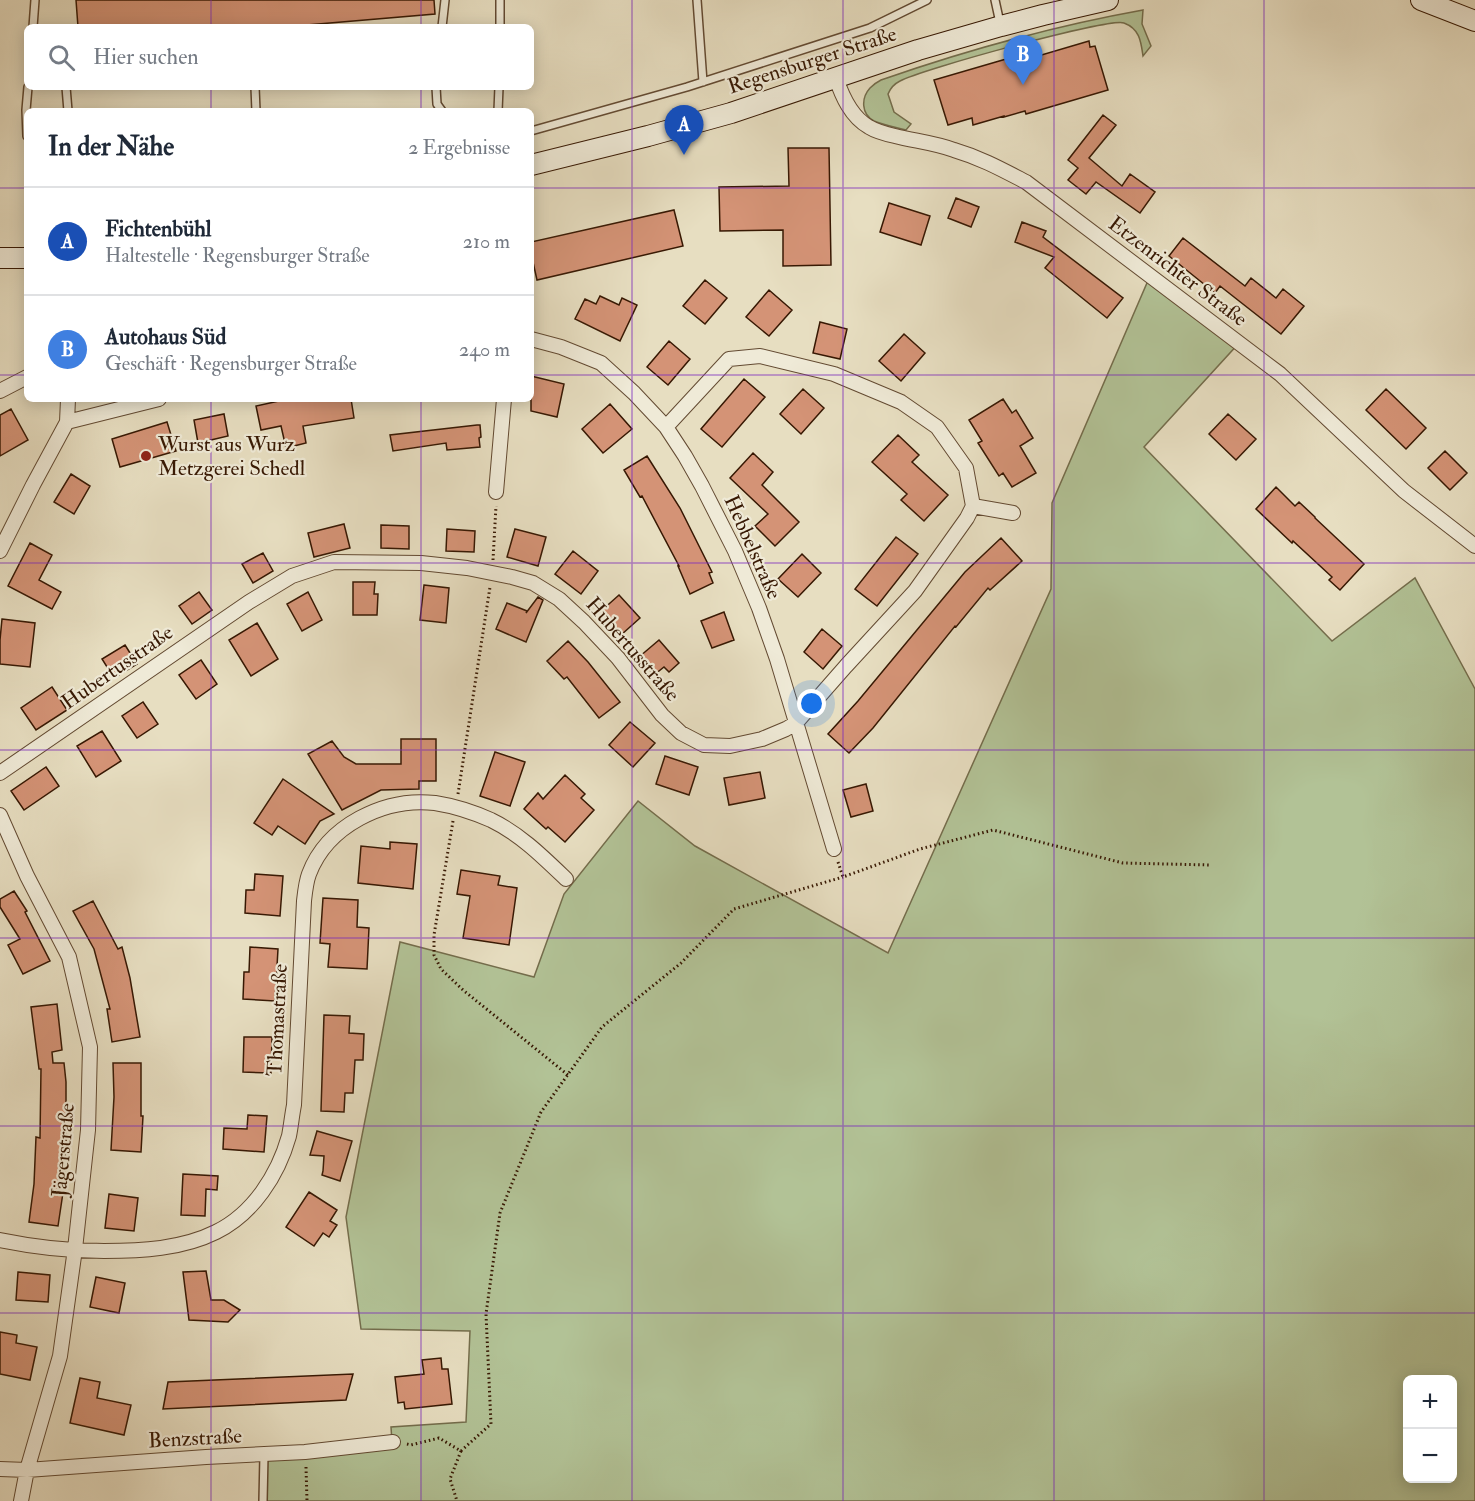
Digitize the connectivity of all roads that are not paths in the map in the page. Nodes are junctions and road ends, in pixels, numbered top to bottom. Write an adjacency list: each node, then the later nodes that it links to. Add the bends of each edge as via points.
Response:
1 (35, 0): 10 (lane)
2 (444, 0): 11 (lane)
3 (500, 0): 12 (lane)
4 (697, 0): 15 (lane)
5 (927, 0): 15 (lane, via 870,28)
6 (995, 0): 13 (lane)
7 (1108, 0): 13 (main road, Regensburger Straße)
8 (1421, 0): 9 (main road)
9 (1475, 21)
10 (33, 24)
11 (442, 24)
12 (500, 24)
13 (1001, 26): 14 (main road, Regensburger Straße)
14 (836, 78): 27 (main road, Regensburger Straße, via 689,125); 41 (street, Etzenrichter Straße, via 848,106 867,127 987,161 1026,182 1280,375 1404,490)
15 (703, 82): 26 (lane)
16 (28, 90): 21 (lane)
17 (66, 90): 22 (lane)
18 (255, 90): 23 (lane)
19 (436, 90): 24 (lane)
20 (499, 90): 25 (lane)
21 (28, 108)
22 (68, 108)
23 (256, 108)
24 (440, 108)
25 (498, 108)
26 (534, 129)
27 (534, 164)
28 (0, 258): 29 (main road)
29 (24, 258)
30 (534, 340): 37 (street, Hebbelstraße, via 601,363)
31 (24, 379): 32 (street)
32 (0, 391)
33 (68, 402): 36 (street)
34 (147, 402): 36 (street)
35 (504, 402): 38 (street)
36 (67, 422): 42 (street)
37 (666, 427): 39 (street, via 729,359 760,356 834,374 901,402 937,427 966,468); 43 (street, Hebbelstraße, via 735,551 759,608)
38 (496, 492)
39 (973, 506): 40 (street); 43 (street, Hubertusstraße, via 915,591)
40 (1013, 513)
41 (1475, 546)
42 (0, 551)
43 (796, 723): 44 (street, Hubertusstraße, via 762,739 730,746 704,745 681,734 584,622 559,599 533,584 467,568 334,562 292,576 249,602); 46 (street, Hebbelstraße)
44 (0, 773)
45 (0, 815): 49 (street, Jägerstraße, via 69,957 90,1047 88,1130)
46 (834, 849)
47 (566, 879): 49 (street, Thomastraße, via 517,835 456,807 415,802 378,809 357,819 320,852 308,875 294,1105 289,1136 262,1193 217,1232 190,1242 158,1249)
48 (0, 1240): 49 (street, Thomastraße)
49 (75, 1250): 53 (street, Jägerstraße, via 60,1356)
50 (393, 1442): 51 (street, Benzstraße)
51 (264, 1455): 53 (street, Benzstraße); 55 (lane)
52 (0, 1469): 53 (street, Benzstraße)
53 (27, 1470): 54 (street, Jägerstraße)
54 (21, 1501)
55 (263, 1501)

